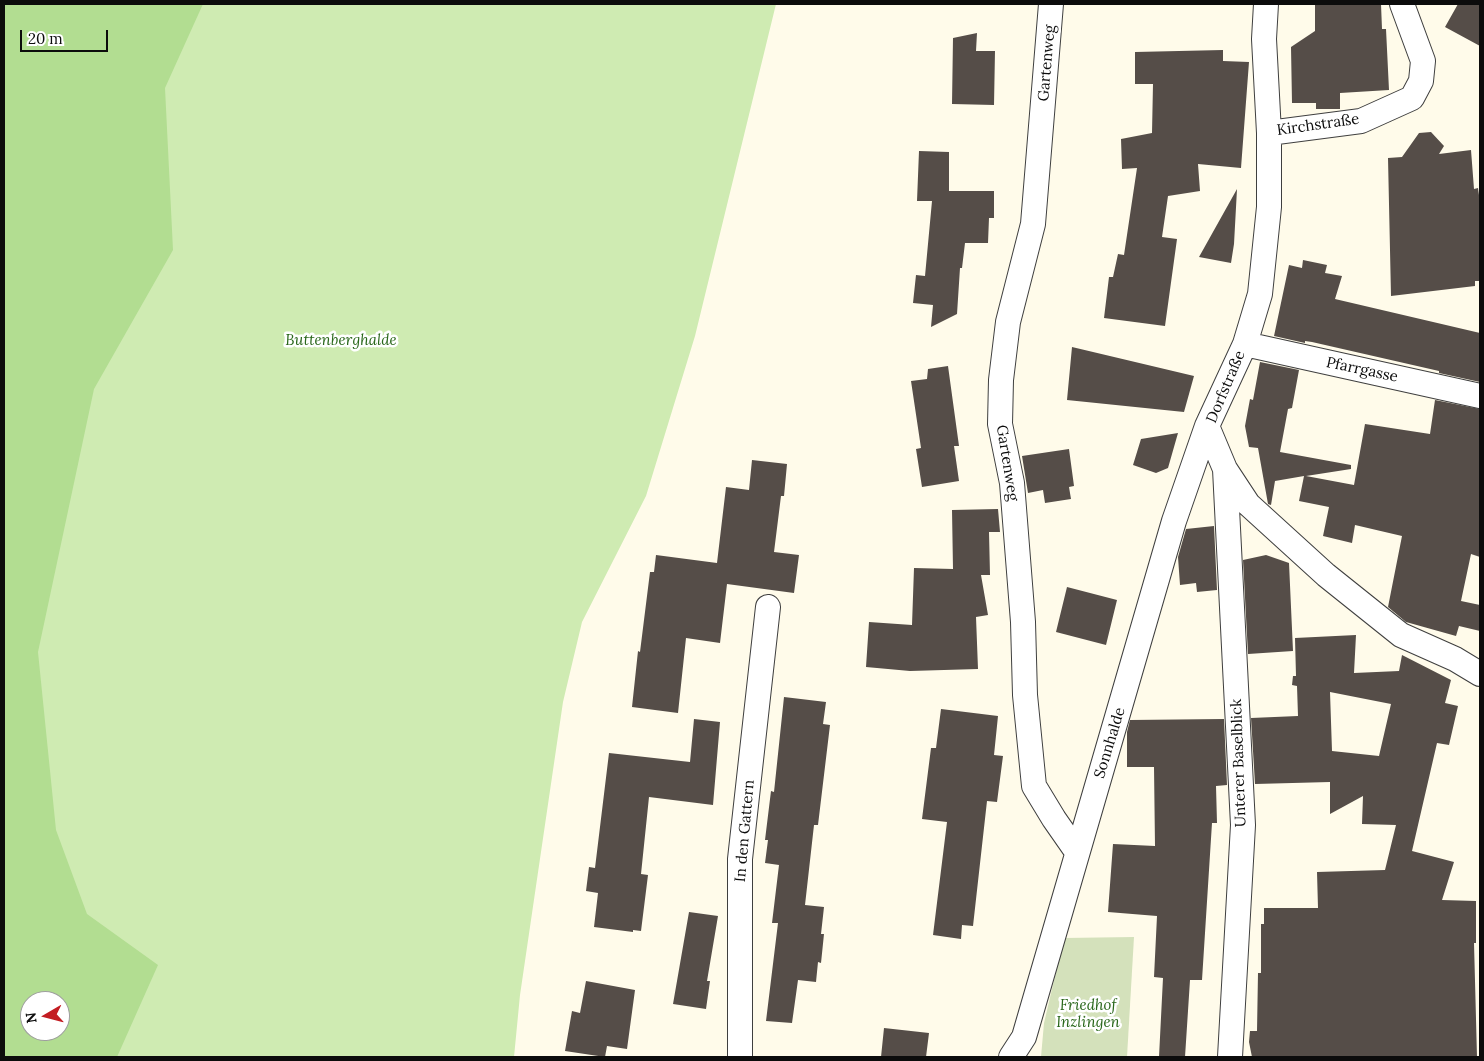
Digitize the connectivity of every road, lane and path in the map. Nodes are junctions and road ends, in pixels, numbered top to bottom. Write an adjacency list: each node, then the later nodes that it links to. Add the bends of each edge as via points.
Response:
1 (1052, 4): 11 (street, Gartenweg, via 1033,224 1008,322 1000,424 1012,483 1034,786)
2 (1266, 4): 4 (street, Dorfstraße, via 1264,39)
3 (1402, 4): 4 (street, Kirchstraße, via 1423,61 1421,81 1412,98 1360,121)
4 (1269, 133): 5 (street, Dorfstraße, via 1269,207 1260,294)
5 (1244, 344): 6 (street, Pfarrgasse); 7 (street, Dorfstraße)
6 (1480, 396)
7 (1207, 426): 8 (street, Dorfstraße); 11 (street, Sonnhalde, via 1174,522)
8 (1225, 470): 10 (street, Dorfstraße, via 1248,504 1326,575 1401,636 1455,659); 15 (street, Unterer Baselblick, via 1243,825)
9 (768, 607): 13 (street, In den Gattern, via 740,858)
10 (1480, 674)
11 (1077, 852): 12 (street, Sonnhalde)
12 (1024, 1047): 14 (street, Sonnhalde)
13 (740, 1057)
14 (1011, 1057)
15 (1230, 1057)

